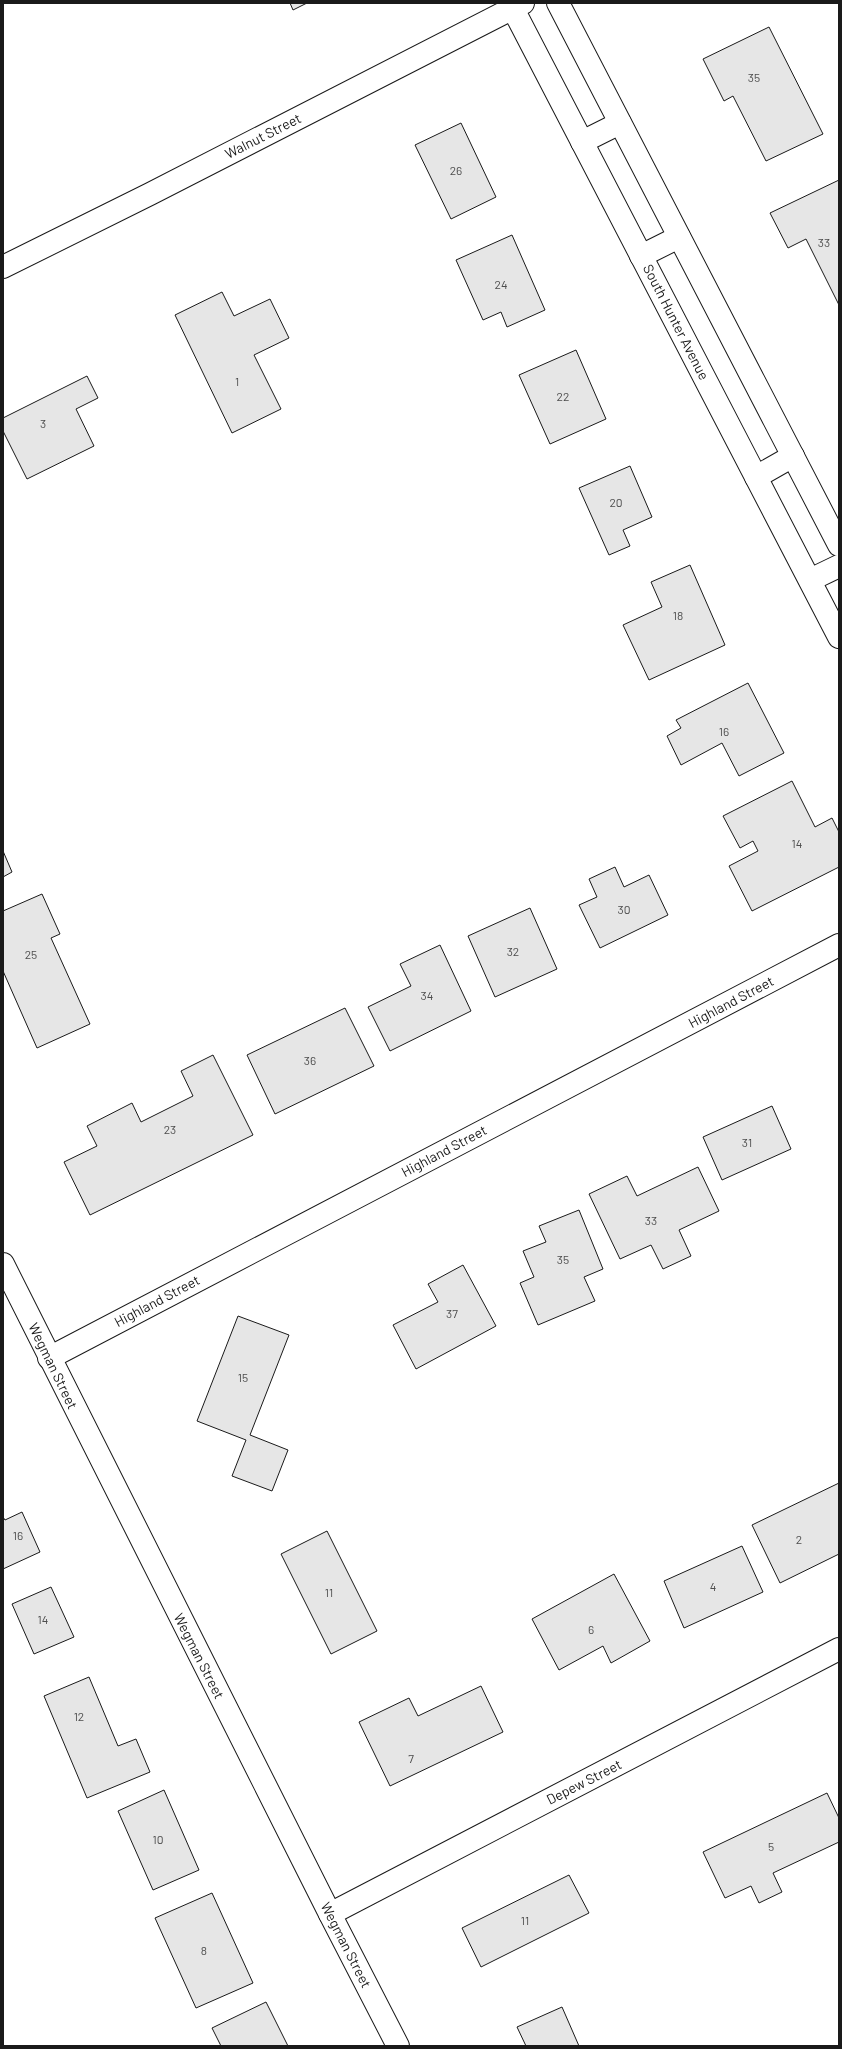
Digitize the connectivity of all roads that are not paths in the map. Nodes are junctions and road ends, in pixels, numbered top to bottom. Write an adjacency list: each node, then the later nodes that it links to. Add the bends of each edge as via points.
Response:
1 (558, 3): 3 (street)
2 (515, 5): 4 (street, South Hunter Avenue); 7 (street, Walnut Street)
3 (620, 123): 4 (street); 5 (street)
4 (582, 142): 6 (street, South Hunter Avenue)
5 (679, 236): 6 (street); 8 (street)
6 (641, 256): 9 (street, South Hunter Avenue)
7 (3, 267)
8 (793, 456): 9 (street); 10 (street)
9 (756, 477): 12 (street, South Hunter Avenue)
10 (839, 545)
11 (839, 566): 12 (street)
12 (810, 580): 13 (street, South Hunter Avenue)
13 (839, 637)
14 (839, 945): 16 (street, Highland Street)
15 (3, 1264): 16 (street, Wegman Street)
16 (49, 1358): 18 (street, Wegman Street)
17 (839, 1649): 18 (street, Depew Street)
18 (330, 1914): 19 (street, Wegman Street)
19 (398, 2046)

